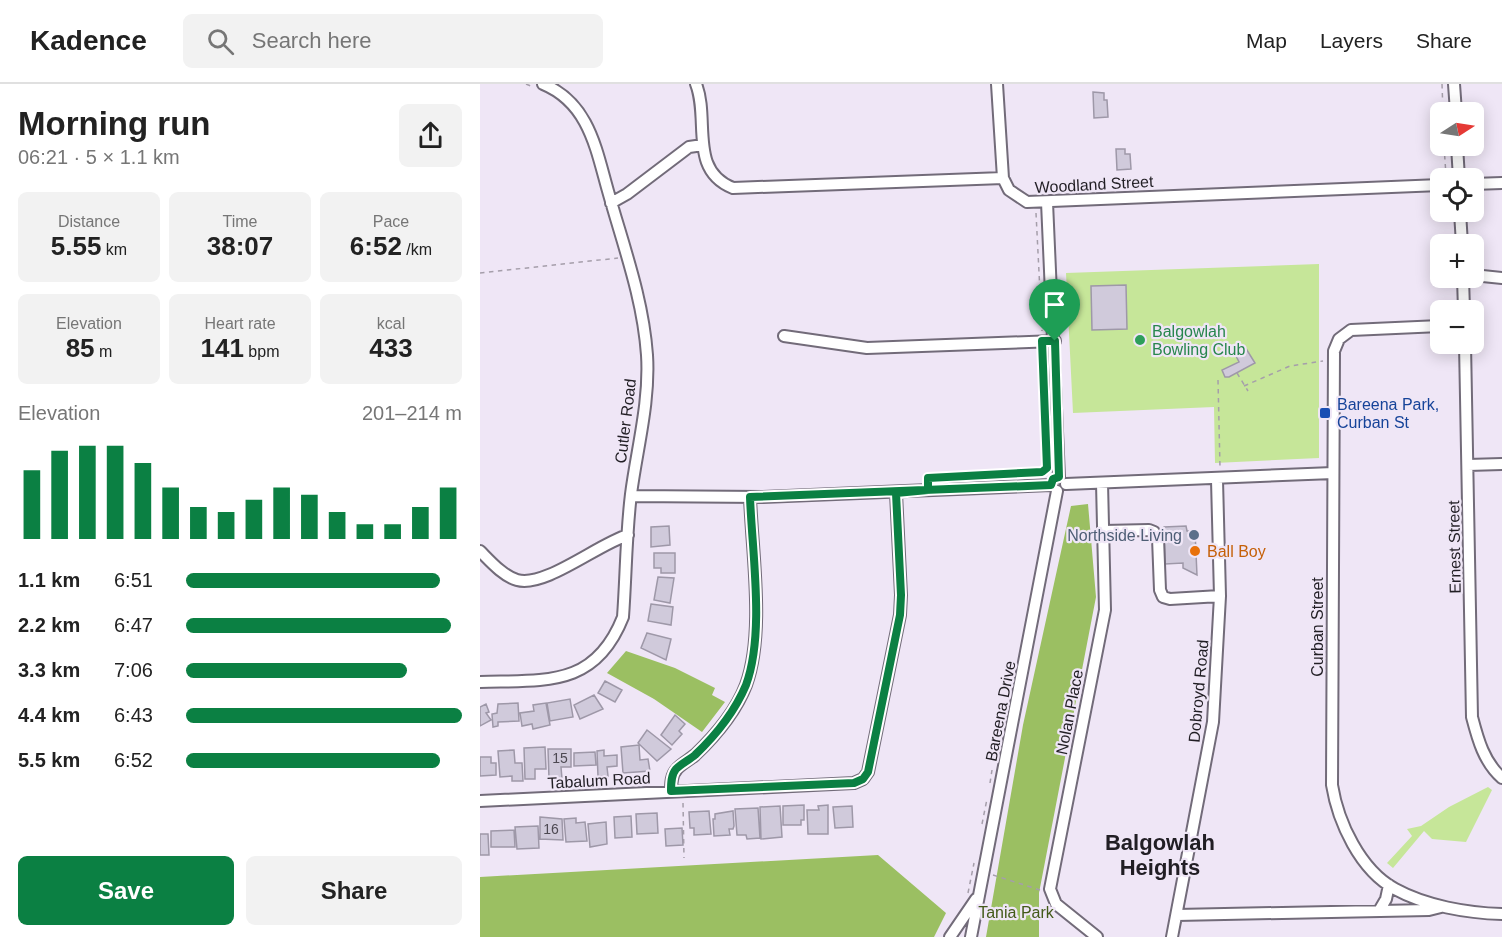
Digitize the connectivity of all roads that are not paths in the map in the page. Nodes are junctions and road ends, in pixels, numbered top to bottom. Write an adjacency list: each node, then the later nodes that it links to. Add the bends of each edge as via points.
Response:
1 (696, 84): 6 (street)
2 (997, 84): 7 (street)
3 (1454, 84): 5 (street)
4 (542, 87): 12 (street, Cutler Road, via 554,88 583,116 591,130)
5 (1455, 102)
6 (703, 145): 7 (street, via 714,176 741,189); 12 (street, via 689,147)
7 (1003, 178): 11 (street, Woodland Street, via 1021,200)
8 (1430, 181): 11 (street, Woodland Street)
9 (1502, 183): 10 (street)
10 (1484, 184)
11 (1047, 202): 17 (street, Bareena Drive)
12 (611, 203): 26 (street, Cutler Road, via 637,289 647,355 645,405)
13 (1484, 276): 14 (street)
14 (1502, 278)
15 (1430, 326): 21 (street, Curban Street, via 1357,330 1339,339 1334,358)
16 (784, 336): 17 (street, via 867,348)
17 (1055, 341): 23 (street, Bareena Drive)
18 (1465, 354): 20 (street, Ernest Street)
19 (1502, 464): 20 (street)
20 (1468, 465): 33 (street, Ernest Street, via 1472,717 1481,749)
21 (1333, 473): 22 (street); 36 (street, Curban Street, via 1332,785 1341,821 1351,841)
22 (1217, 480): 24 (street); 31 (street, Dobroyd Road)
23 (1057, 482): 24 (street); 25 (street); 37 (street, Bareena Drive)
24 (1102, 483): 28 (street, Nolan Place)
25 (896, 493): 27 (street); 34 (street, Tabalum Road, via 900,615 868,772 863,779 854,783)
26 (631, 496): 27 (street); 29 (street, Cutler Road)
27 (750, 497): 34 (street, via 756,628 746,685 715,735 676,770)
28 (1104, 531): 31 (street, via 1154,532 1158,537 1163,597); 44 (street, Nolan Place, via 1105,610 1051,881 1056,904)
29 (628, 535): 30 (street, via 610,540 547,578 517,580); 32 (street, Cutler Road, via 624,617 597,660 568,677)
30 (480, 551)
31 (1221, 596): 41 (street, Dobroyd Road, via 1214,722)
32 (480, 681)
33 (1502, 778)
34 (671, 791): 35 (street, Tabalum Road)
35 (480, 801)
36 (1389, 885): 38 (street, Curban Street); 39 (street)
37 (978, 896): 42 (street); 43 (street, Bareena Drive)
38 (1442, 907): 39 (street); 40 (street, Curban Street)
39 (1378, 911): 41 (street)
40 (1502, 914)
41 (1177, 915): 45 (street, Dobroyd Road)
42 (952, 934): 43 (street, via 965,926)
43 (971, 936)
44 (1097, 937)
45 (1172, 937)

